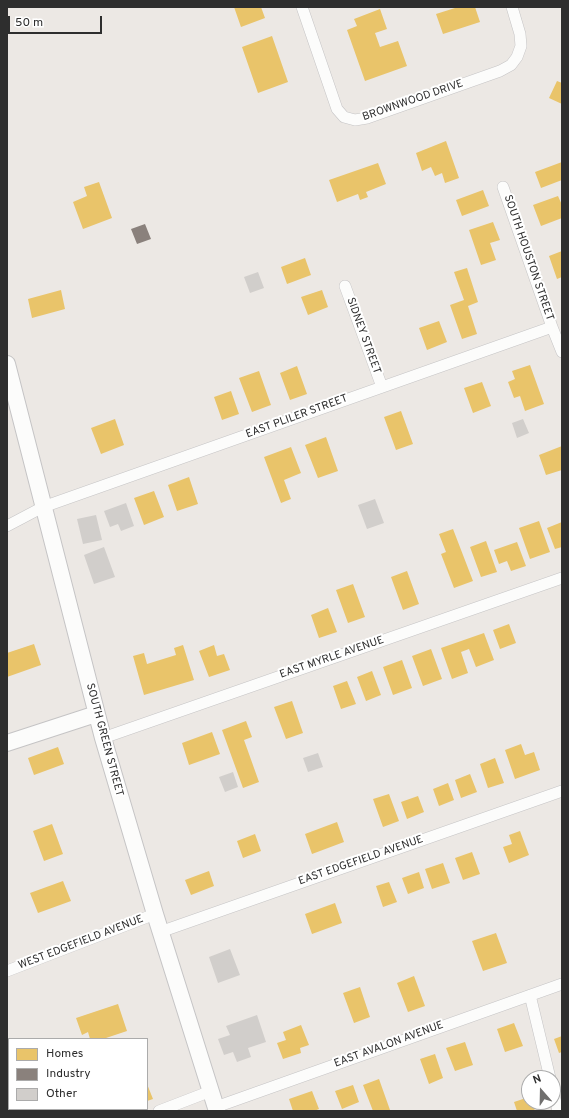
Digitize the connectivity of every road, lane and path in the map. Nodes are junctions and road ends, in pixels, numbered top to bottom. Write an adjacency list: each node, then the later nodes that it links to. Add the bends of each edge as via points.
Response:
1 (302, 7): 2 (street, BROWNWOOD DRIVE, via 337,109 344,117 355,120 500,71 511,64 521,46)
2 (512, 7)
3 (503, 187): 5 (street, SOUTH HOUSTON STREET)
4 (345, 286): 8 (street, SIDNEY STREET)
5 (552, 327): 6 (street, SOUTH HOUSTON STREET); 8 (street, EAST PLILER STREET)
6 (562, 352)
7 (7, 364): 9 (street, SOUTH GREEN STREET)
8 (382, 387): 10 (street, EAST PLILER STREET)
9 (11, 398): 10 (street, SOUTH GREEN STREET)
10 (44, 507): 11 (street, EAST PLILER STREET); 13 (street, SOUTH GREEN STREET)
11 (7, 526)
12 (562, 578): 14 (street, EAST MYRLE AVENUE)
13 (96, 714): 14 (street, SOUTH GREEN STREET); 15 (street)
14 (103, 738): 17 (street, SOUTH GREEN STREET)
15 (7, 743)
16 (562, 791): 18 (street, EAST EDGEFIELD AVENUE)
17 (155, 914): 18 (street, SOUTH GREEN STREET); 19 (street, WEST EDGEFIELD AVENUE)
18 (160, 932): 23 (street, SOUTH GREEN STREET)
19 (7, 971)
20 (562, 984): 21 (street, EAST AVALON AVENUE)
21 (530, 995): 22 (street); 24 (street, EAST AVALON AVENUE)
22 (548, 1070)
23 (212, 1091): 24 (street, SOUTH GREEN STREET); 25 (street)
24 (217, 1109)
25 (159, 1111)

